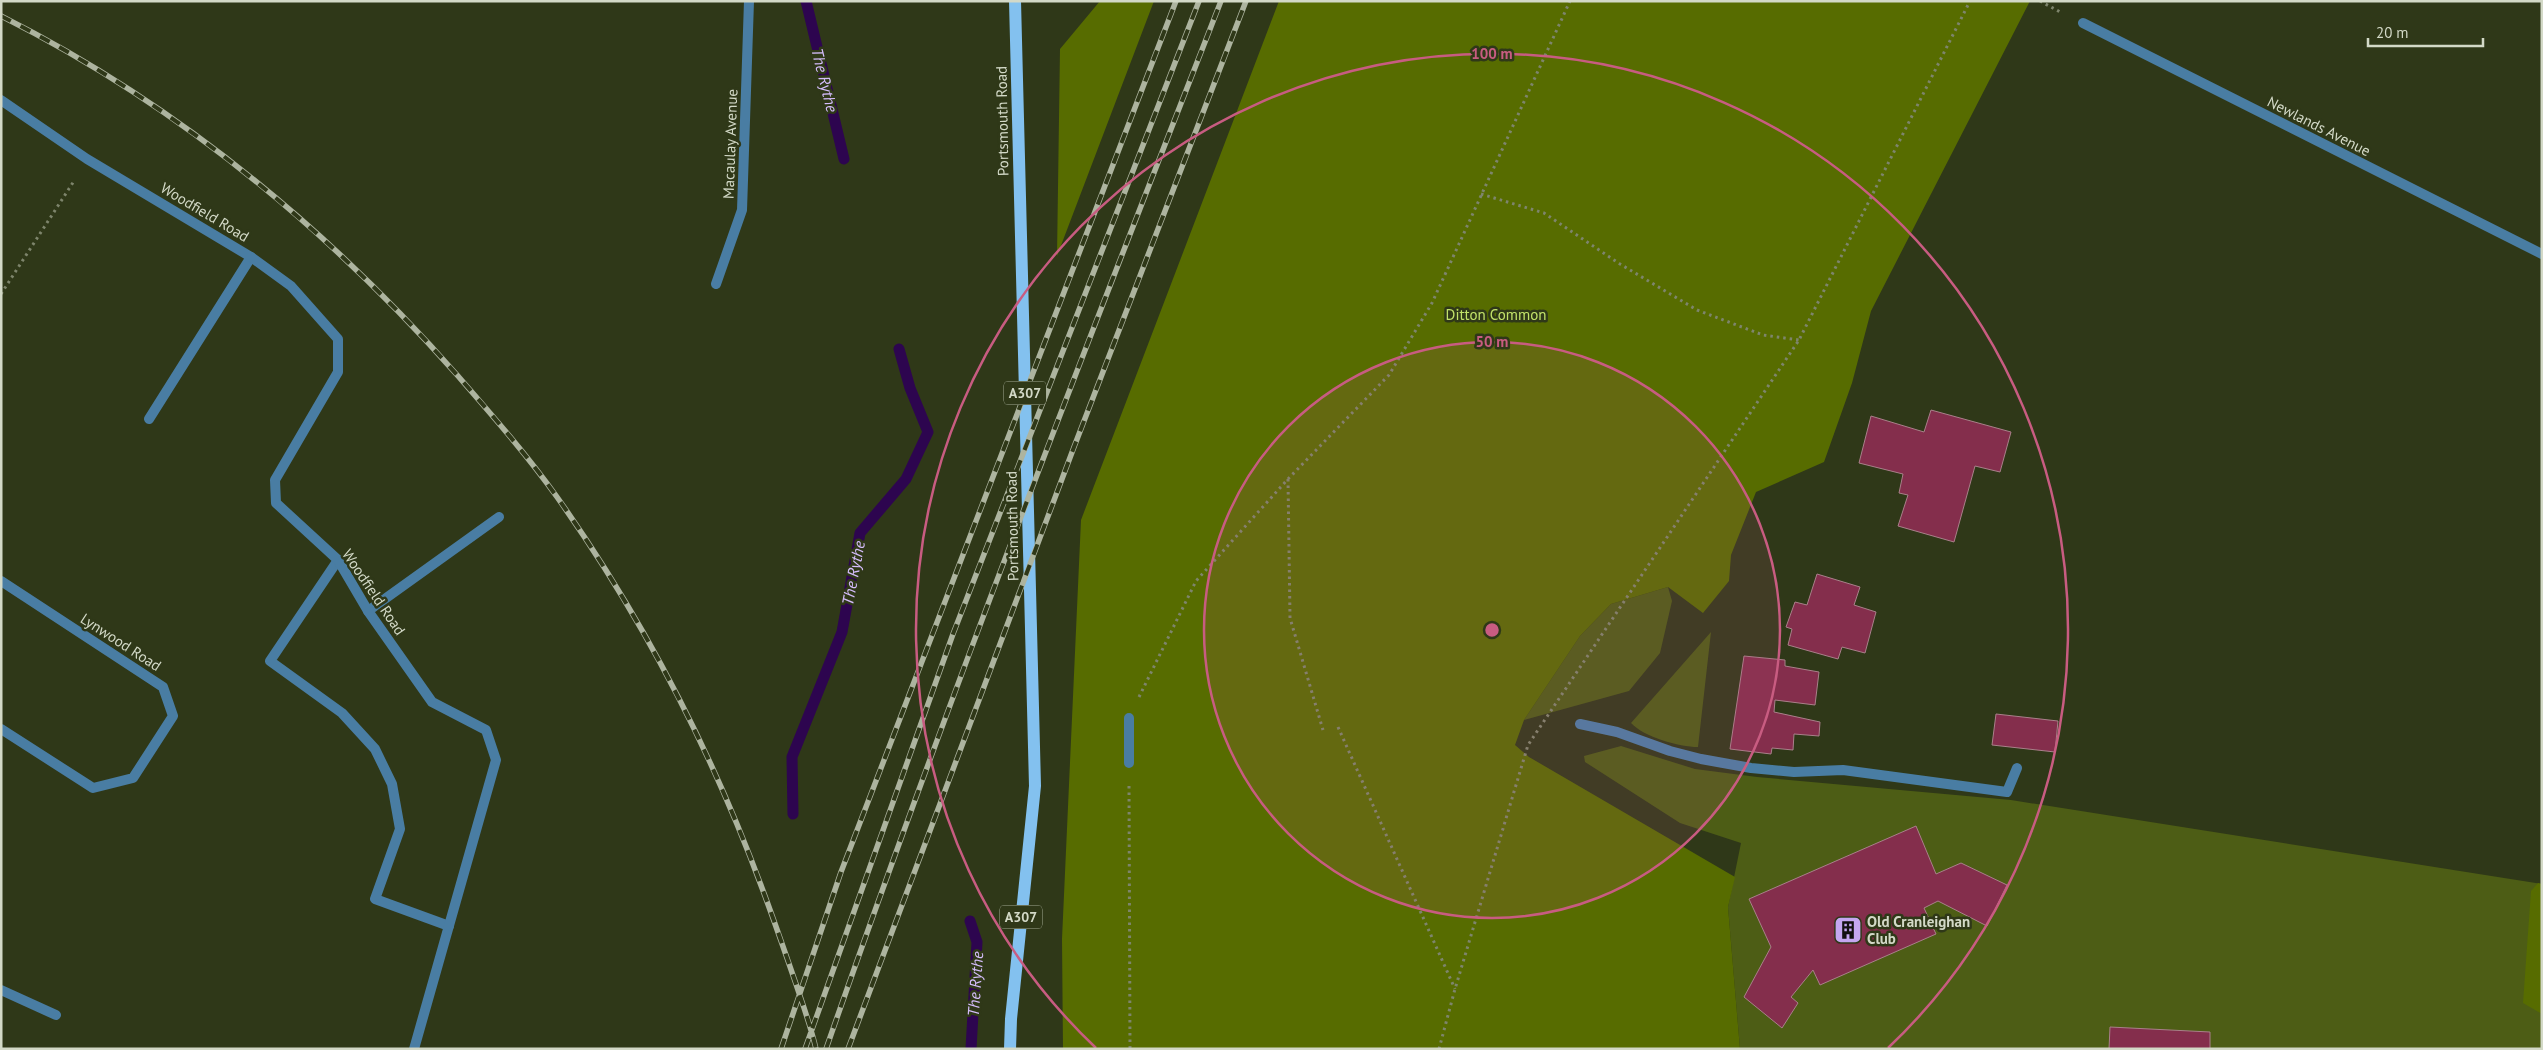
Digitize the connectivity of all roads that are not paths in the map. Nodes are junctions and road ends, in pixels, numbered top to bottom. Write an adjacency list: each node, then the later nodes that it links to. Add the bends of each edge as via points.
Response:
1 (749, 1): 7 (street, Macaulay Avenue, via 742,210)
2 (1015, 1): 22 (main road, Portsmouth Road / A307, via 1035,786 1010,1019)
3 (2083, 24): 5 (street, Newlands Avenue)
4 (1, 100): 6 (street, Woodfield Road, via 87,159)
5 (2542, 254)
6 (252, 257): 8 (street); 10 (street, Woodfield Road, via 291,286 338,339 338,372 275,480 276,503)
7 (716, 284)
8 (149, 419)
9 (498, 517): 12 (street)
10 (338, 560): 12 (street, Woodfield Road); 18 (street, via 270,661 342,712 375,749 392,784 400,829 376,899)
11 (1, 581): 15 (street, Lynwood Road, via 163,687 173,716 132,778 92,788)
12 (368, 611): 18 (street, Woodfield Road, via 432,702 486,730 496,760)
13 (1129, 718): 16 (street)
14 (1580, 724): 17 (street, via 1617,732 1701,759 1768,770 1843,770 2007,792)
15 (1, 728)
16 (1128, 763)
17 (2016, 768)
18 (449, 926): 21 (street, Woodfield Road)
19 (1, 990): 20 (street)
20 (56, 1014)
21 (414, 1049)
22 (1010, 1049)

